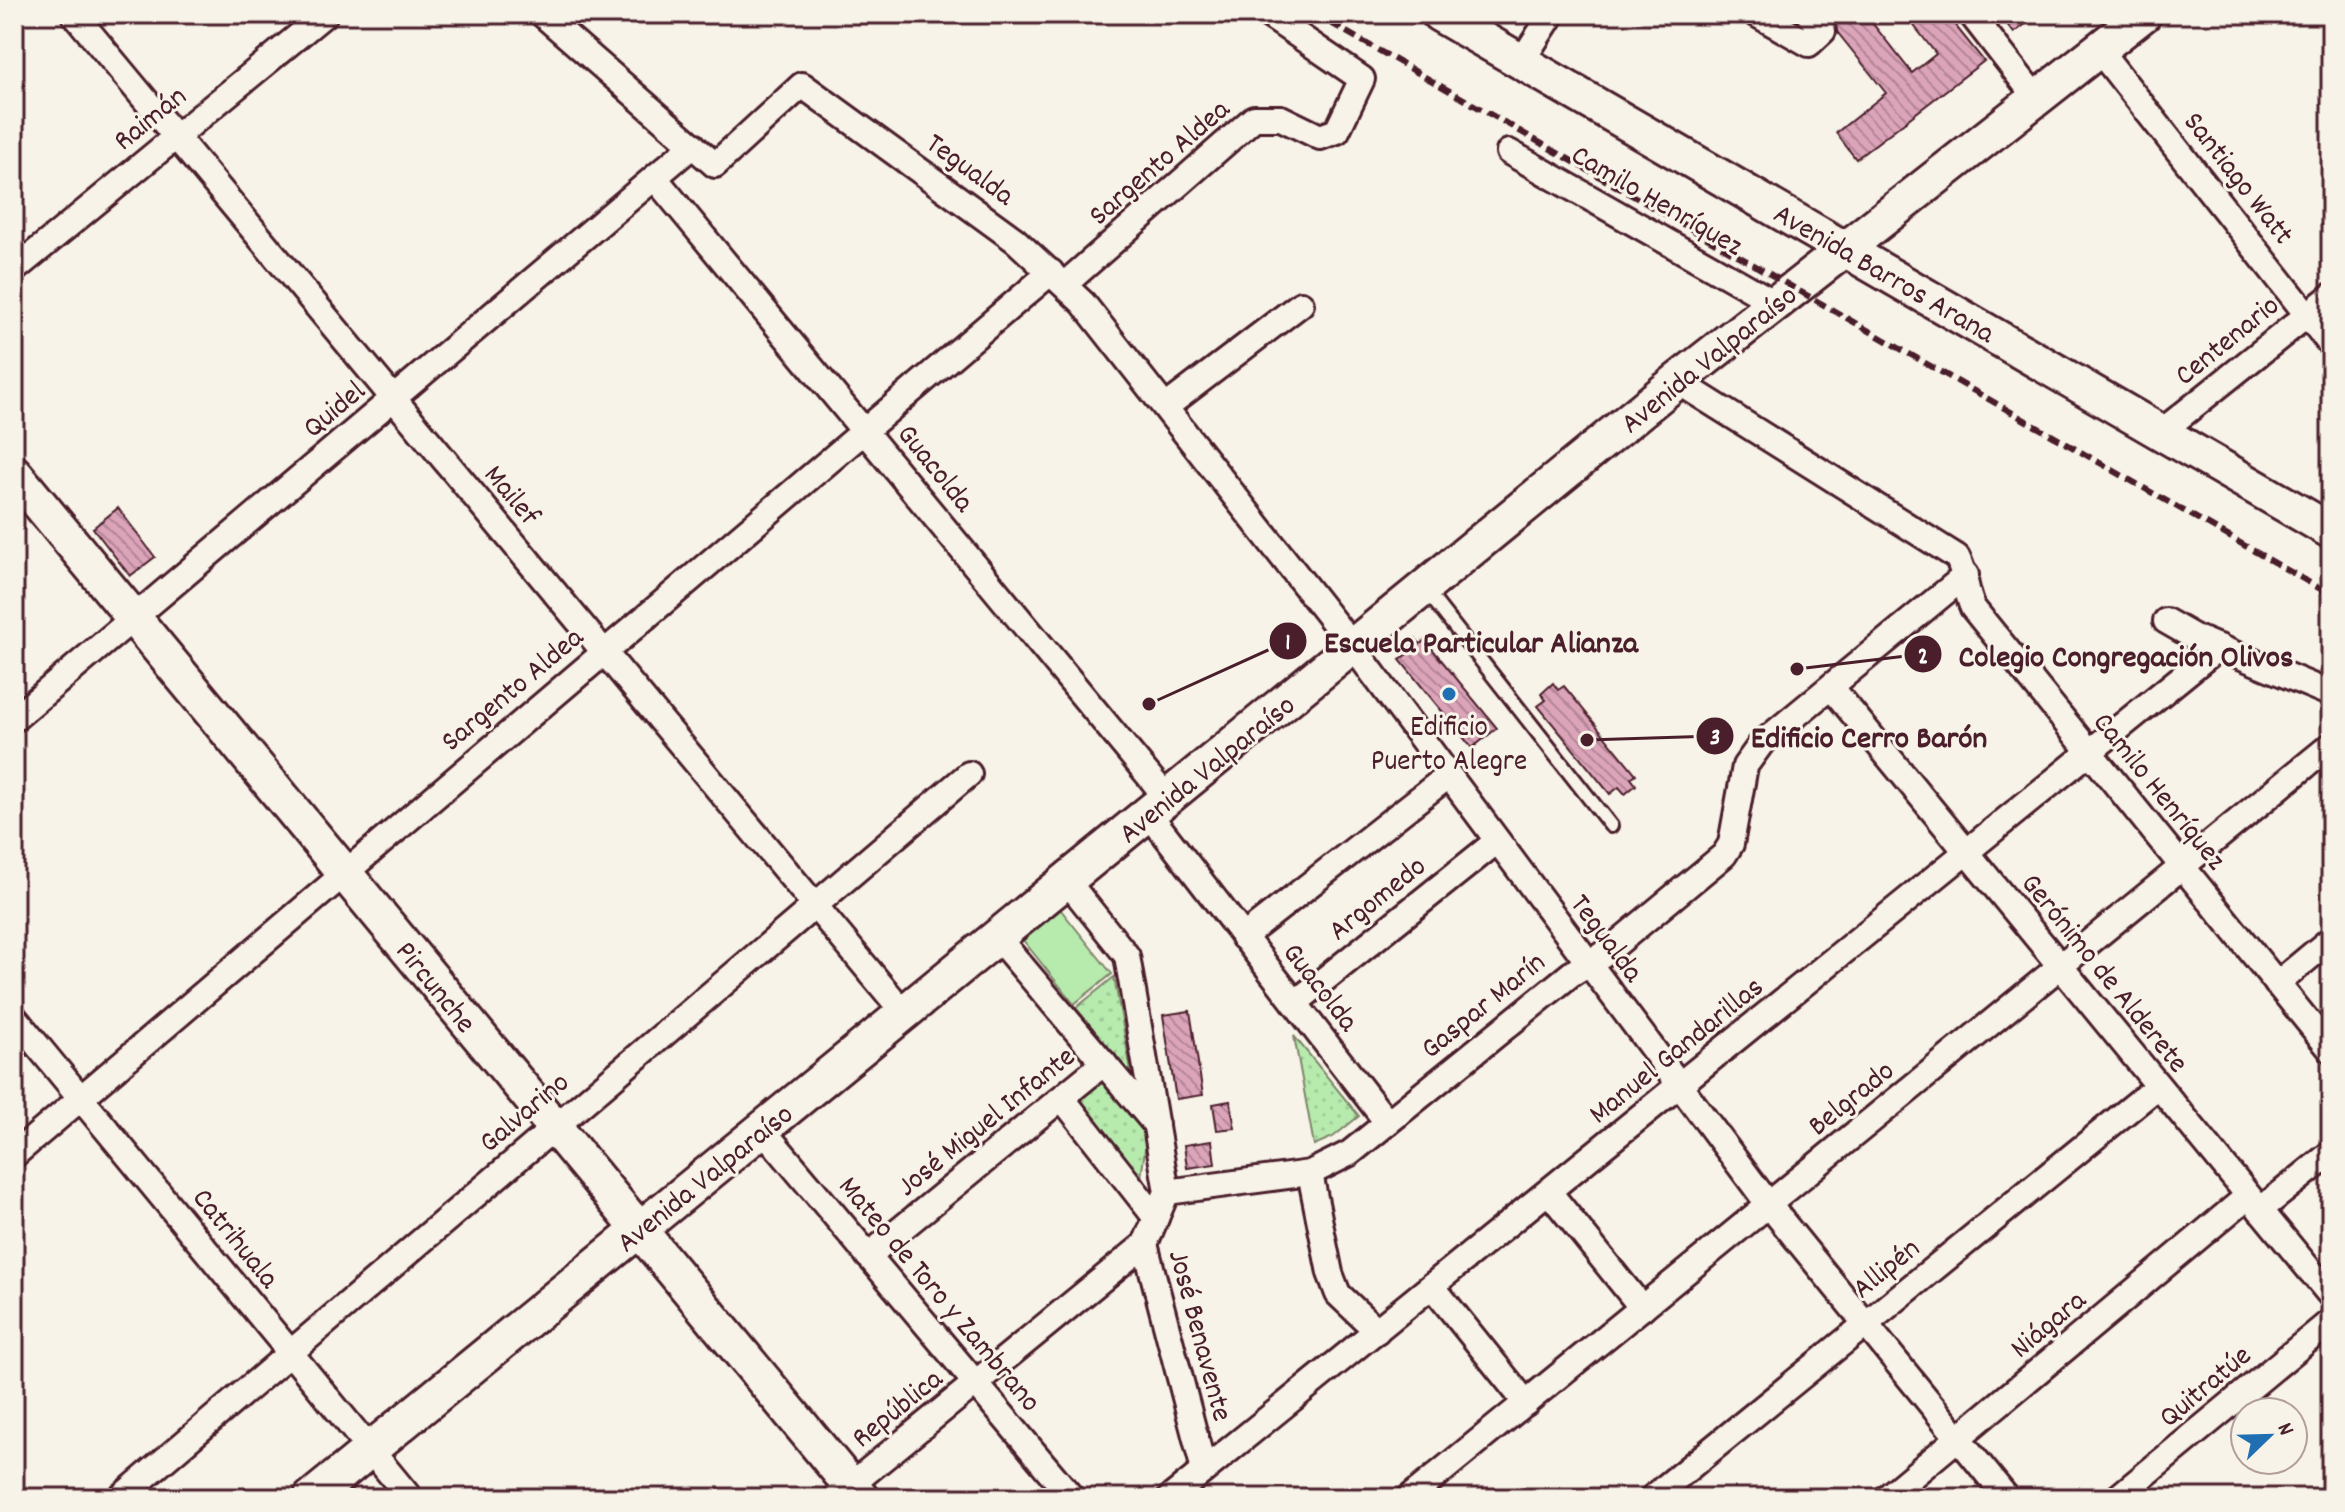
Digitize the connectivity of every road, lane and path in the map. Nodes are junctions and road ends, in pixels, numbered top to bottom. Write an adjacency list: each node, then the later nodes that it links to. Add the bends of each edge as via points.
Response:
1 (74, 14): 14 (street, Mailef)
2 (325, 14): 14 (street, Raimán)
3 (542, 14): 15 (street)
4 (1267, 14): 20 (street, Sargento Aldea, via 1362,79 1341,125 1331,135 1315,136 1272,116 1246,124)
5 (1439, 14): 12 (main road, Avenida Barros Arana)
6 (1552, 14): 12 (street)
7 (1756, 14): 8 (street, via 1809,44 1823,31)
8 (1809, 14)
9 (1971, 14): 13 (street)
10 (2144, 14): 11 (main road, Avenida Valparaíso)
11 (2099, 50): 13 (main road, Avenida Valparaíso); 24 (street, Santiago Watt)
12 (1521, 62): 18 (main road, Avenida Barros Arana)
13 (2037, 99): 18 (main road, Avenida Valparaíso)
14 (176, 136): 19 (street, Raimán); 27 (street, Mailef)
15 (693, 145): 17 (street, Quidel); 20 (street, Tegualda, via 715,165 802,85 1015,240)
16 (1509, 152): 22 (street, Camilo Henríquez)
17 (655, 178): 27 (street, Quidel); 29 (street, Guacolda)
18 (1846, 250): 22 (main road, Avenida Valparaíso); 30 (main road, Avenida Barros Arana)
19 (14, 270)
20 (1058, 278): 28 (street, Tegualda); 29 (street, Sargento Aldea)
21 (2331, 296): 24 (street, Centenario)
22 (1775, 303): 26 (main road, Avenida Valparaíso)
23 (1301, 304): 28 (street)
24 (2307, 315): 25 (street, Santiago Watt); 30 (street, Centenario)
25 (2331, 345)
26 (1677, 381): 33 (street, Camilo Henríquez, via 1942,545 1957,557); 34 (main road, Avenida Valparaíso)
27 (392, 400): 35 (street, Quidel); 39 (street, Mailef)
28 (1167, 406): 38 (street, Tegualda)
29 (864, 429): 39 (street, Sargento Aldea); 47 (street, Guacolda)
30 (2161, 432): 32 (main road, Avenida Barros Arana)
31 (14, 473): 35 (main road, Pircunche)
32 (2331, 531)
33 (1966, 575): 40 (street); 44 (street, Camilo Henríquez, via 1973,608)
34 (1425, 589): 38 (main road, Avenida Valparaíso); 48 (lane)
35 (135, 617): 42 (street, Quidel); 52 (main road, Pircunche)
36 (2166, 621): 37 (street)
37 (2219, 647): 41 (street); 44 (street, Manuel Gandarillas)
38 (1354, 648): 46 (street, Tegualda); 47 (main road, Avenida Valparaíso)
39 (604, 652): 52 (street, Sargento Aldea); 54 (street, Mailef)
40 (1832, 688): 50 (street, Gerónimo de Alderete); 58 (street, Gaspar Marín, via 1750,756 1724,855)
41 (2331, 694)
42 (14, 719)
43 (2331, 745): 51 (street, Belgrado)
44 (2091, 754): 50 (street, Manuel Gandarillas); 51 (street, Camilo Henríquez)
45 (969, 774): 54 (street, Galvarino)
46 (1448, 776): 49 (street, Tegualda); 56 (street)
47 (1158, 806): 53 (main road, Avenida Valparaíso); 56 (street, Guacolda)
48 (1611, 826)
49 (1497, 841): 58 (street, Tegualda); 61 (street, Argomedo)
50 (1968, 853): 59 (street, Gerónimo de Alderete); 66 (street, Manuel Gandarillas)
51 (2182, 867): 59 (street, Belgrado); 60 (street, Camilo Henríquez)
52 (344, 872): 68 (street, Sargento Aldea); 71 (main road, Pircunche)
53 (1067, 881): 55 (main road, Avenida Valparaíso); 72 (street, via 1127,956)
54 (815, 906): 62 (street, Mailef); 71 (street, Galvarino)
55 (997, 937): 62 (main road, Avenida Valparaíso); 65 (street)
56 (1243, 937): 61 (street, Guacolda)
57 (2331, 939): 60 (street)
58 (1588, 963): 66 (street, Tegualda); 70 (street, Gaspar Marín)
59 (2060, 967): 67 (street, Gerónimo de Alderete); 80 (street, Belgrado)
60 (2277, 984): 64 (street, Camilo Henríquez)
61 (1295, 1003): 70 (street, Guacolda)
62 (905, 1014): 73 (main road, Avenida Valparaíso)
63 (14, 1017): 68 (street, Catrihuala)
64 (2331, 1050)
65 (1104, 1063): 69 (street, José Miguel Infante); 72 (street)
66 (1679, 1086): 78 (street, Manuel Gandarillas); 80 (street, Tegualda)
67 (2158, 1086): 79 (street, Gerónimo de Alderete); 88 (street, Allipén)
68 (81, 1098): 75 (street, Sargento Aldea); 91 (street, Catrihuala)
69 (1062, 1098): 81 (street, José Benavente); 84 (street, José Miguel Infante)
70 (1386, 1121): 76 (street, Gaspar Marín, via 1350,1153)
71 (553, 1127): 82 (main road, Pircunche); 91 (street, Galvarino)
72 (1158, 1128): 77 (street)
73 (762, 1129): 82 (main road, Avenida Valparaíso); 84 (street, Mateo de Toro y Zambrano)
74 (2331, 1153): 79 (street, Niágara)
75 (14, 1155)
76 (1310, 1173): 77 (street, Gaspar Marín); 90 (street, via 1338,1294)
77 (1167, 1192): 81 (street, José Benavente)
78 (1549, 1192): 85 (street, Manuel Gandarillas); 87 (street)
79 (2254, 1203): 86 (street, Gerónimo de Alderete); 94 (street, Niágara)
80 (1769, 1205): 87 (street, Belgrado); 88 (street, Tegualda)
81 (1156, 1218): 83 (street, José Benavente)
82 (639, 1229): 95 (main road, Avenida Valparaíso); 97 (main road, Pircunche)
83 (1145, 1244): 92 (street, República); 96 (street, José Benavente)
84 (868, 1256): 92 (street, Mateo de Toro y Zambrano)
85 (1432, 1286): 90 (street, Manuel Gandarillas); 93 (street)
86 (2331, 1296)
87 (1642, 1308): 93 (street, Belgrado)
88 (1865, 1324): 94 (street, Tegualda); 104 (street, Allipén)
89 (2328, 1329): 107 (street, Quitratúe)
90 (1377, 1331): 96 (street, Manuel Gandarillas)
91 (289, 1350): 95 (street, Catrihuala); 98 (street, Galvarino)
92 (975, 1383): 97 (street, República); 101 (street, Mateo de Toro y Zambrano)
93 (1526, 1403): 103 (street, Belgrado)
94 (1959, 1439): 105 (street, Niágara); 106 (street, Tegualda)
95 (371, 1449): 99 (main road, Avenida Valparaíso); 100 (street, Catrihuala)
96 (1204, 1470): 102 (street, Manuel Gandarillas)
97 (849, 1494)
98 (120, 1498)
99 (311, 1498)
100 (410, 1498)
101 (1072, 1498)
102 (1170, 1498)
103 (1409, 1498)
104 (1652, 1498)
105 (1886, 1498)
106 (2007, 1498)
107 (2117, 1498)

